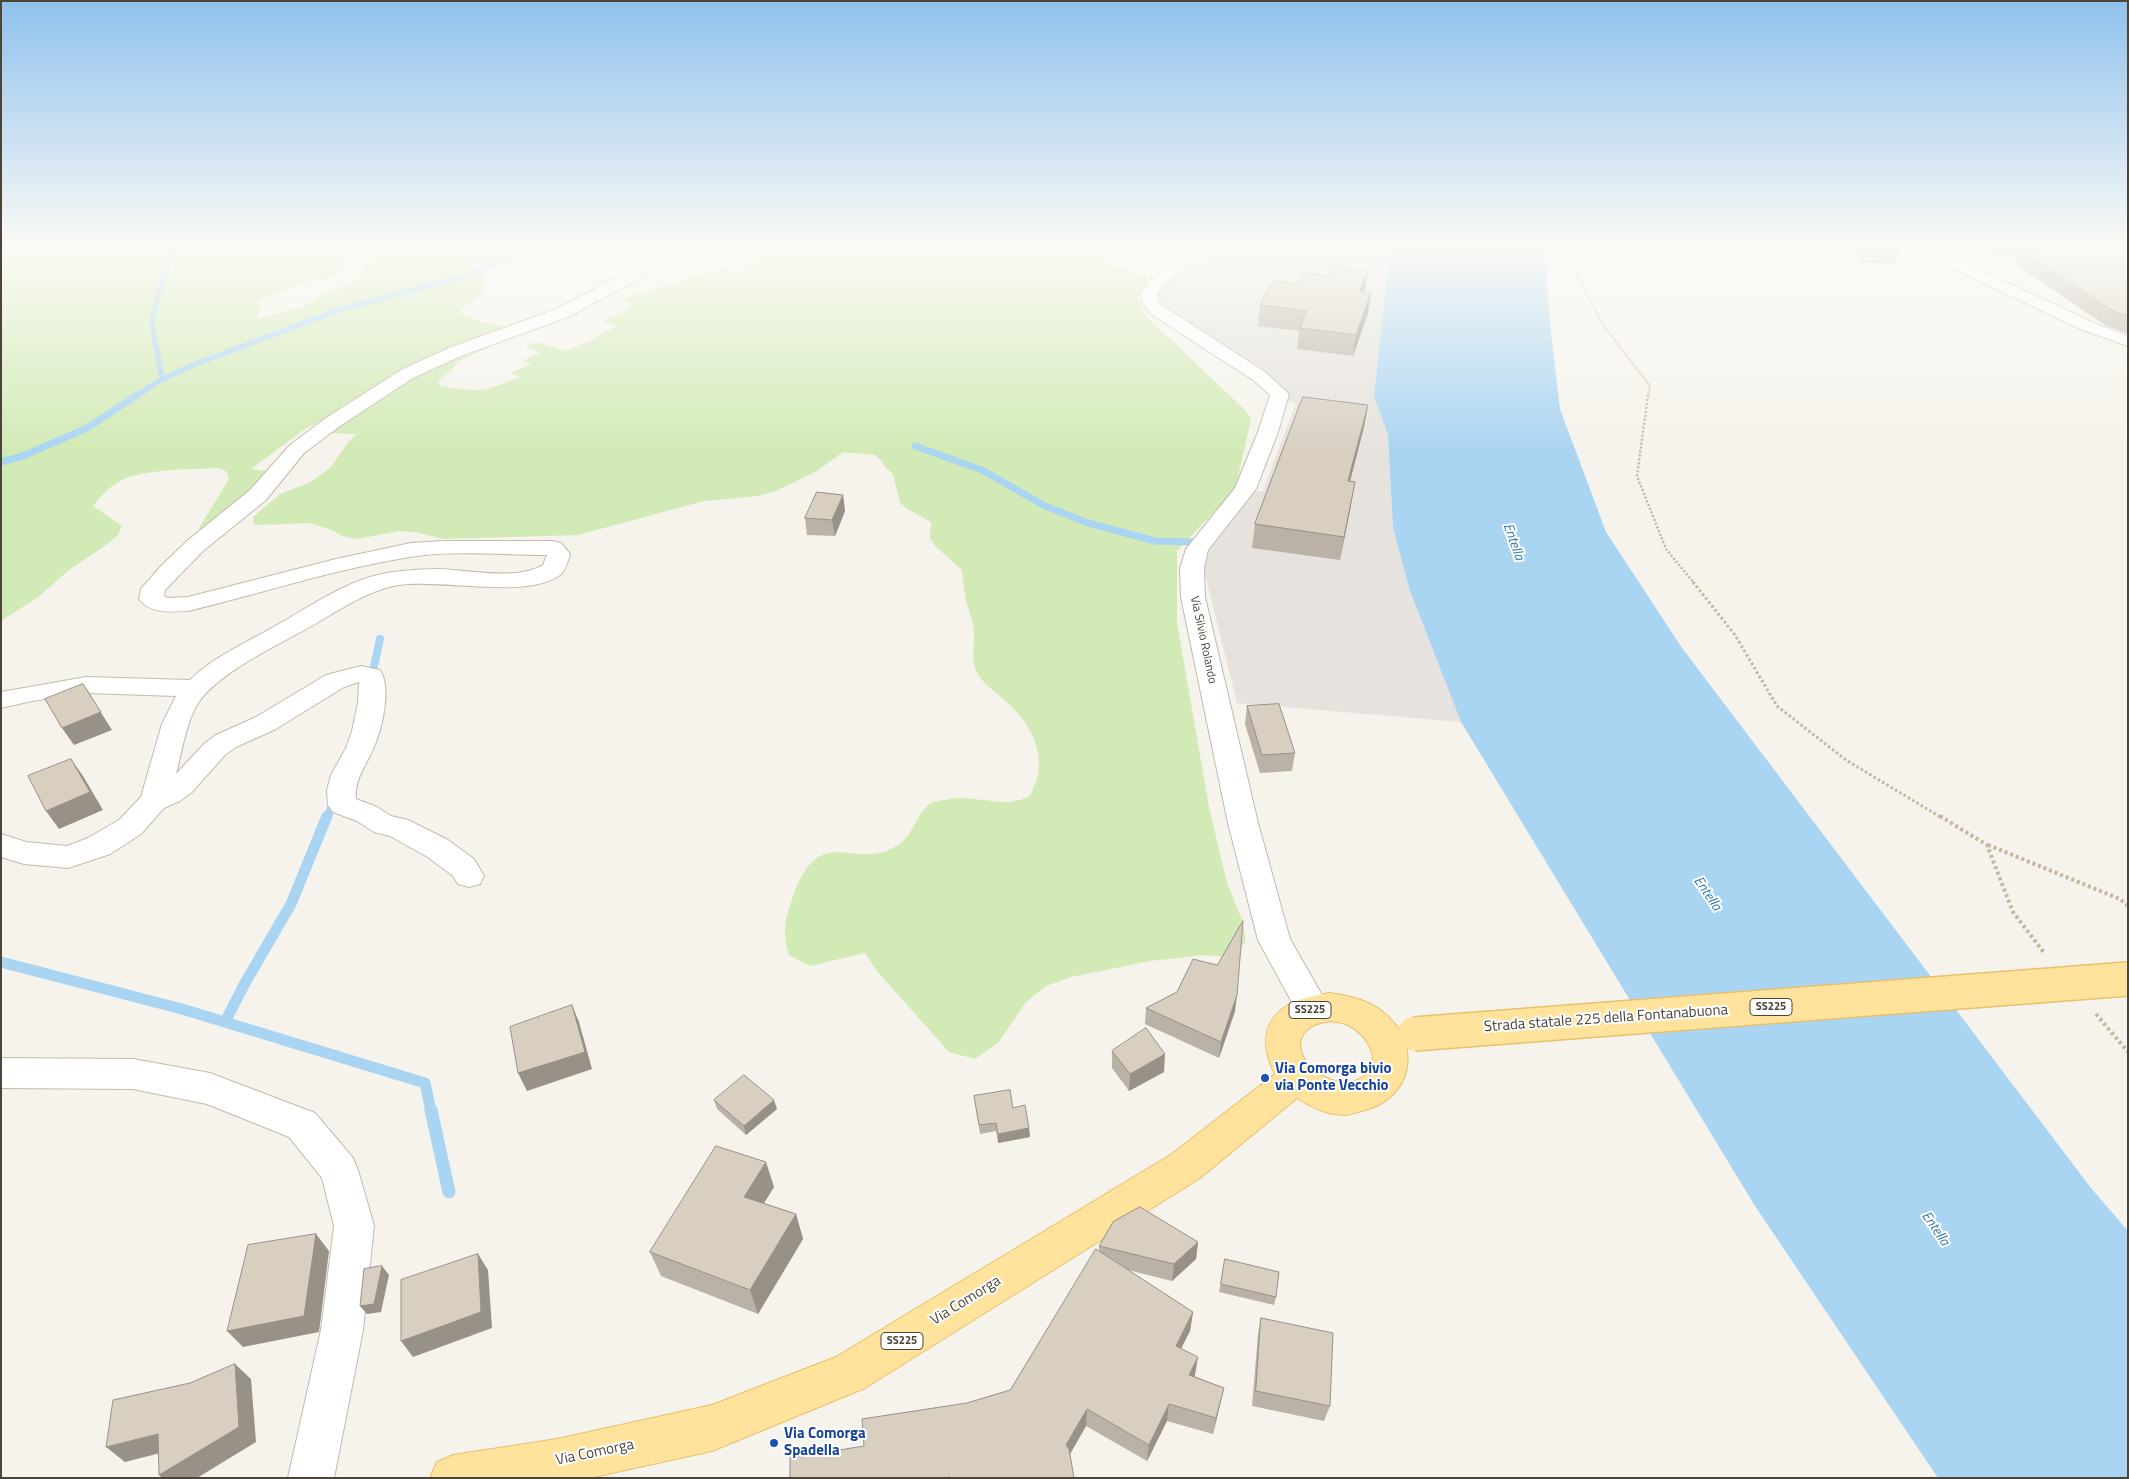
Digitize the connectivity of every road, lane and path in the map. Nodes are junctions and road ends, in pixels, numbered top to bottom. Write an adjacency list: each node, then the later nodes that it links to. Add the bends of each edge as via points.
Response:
1 (554, 316): 6 (street, via 455,352 407,374 333,422 297,449 258,495 169,571 153,588 151,599 164,605 188,604 411,550 553,548 559,554 553,569 537,578 392,578 362,588 244,654 208,677)
2 (1167, 316): 16 (street, Via Silvio Rolando, via 1260,376 1280,394 1245,489 1197,549 1192,568 1193,597 1243,823 1274,940)
3 (1598, 316): 10 (path, via 1650,386 1637,476 1666,548 1735,635 1777,706 1846,760)
4 (2066, 316): 5 (street)
5 (2128, 341)
6 (198, 688): 7 (street, via 86,685); 8 (street, via 189,696 176,724)
7 (1, 700)
8 (154, 801): 9 (street, via 130,827 99,846 68,856 24,853); 11 (street, via 182,785 214,749 226,741 266,723 335,681 361,674 371,676 371,704 360,746 340,788 343,805 437,848)
9 (1, 845)
10 (1987, 845): 12 (path, via 2120,899); 13 (path, via 2013,912)
11 (469, 876)
12 (2128, 906)
13 (2051, 961)
14 (2128, 979): 17 (main road, Strada statale 225 della Fontanabuona / SS225, bridge)
15 (2089, 1007): 18 (path)
16 (1313, 1009): 17 (main road, SS225, via 1346,1009); 20 (main road, SS225, via 1300,1014 1283,1036 1286,1064)
17 (1399, 1035): 20 (main road, SS225, via 1390,1051 1391,1066 1386,1079 1376,1090 1362,1096 1327,1096)
18 (2128, 1052)
19 (1, 1073): 22 (street, via 133,1074 210,1089 302,1125 339,1170 354,1226 342,1330)
20 (1296, 1078): 21 (main road, Via Comorga / SS225, via 1186,1166 850,1373 712,1428)
21 (556, 1470): 23 (main road, Via Comorga / SS225)
22 (311, 1478)
23 (453, 1478)

